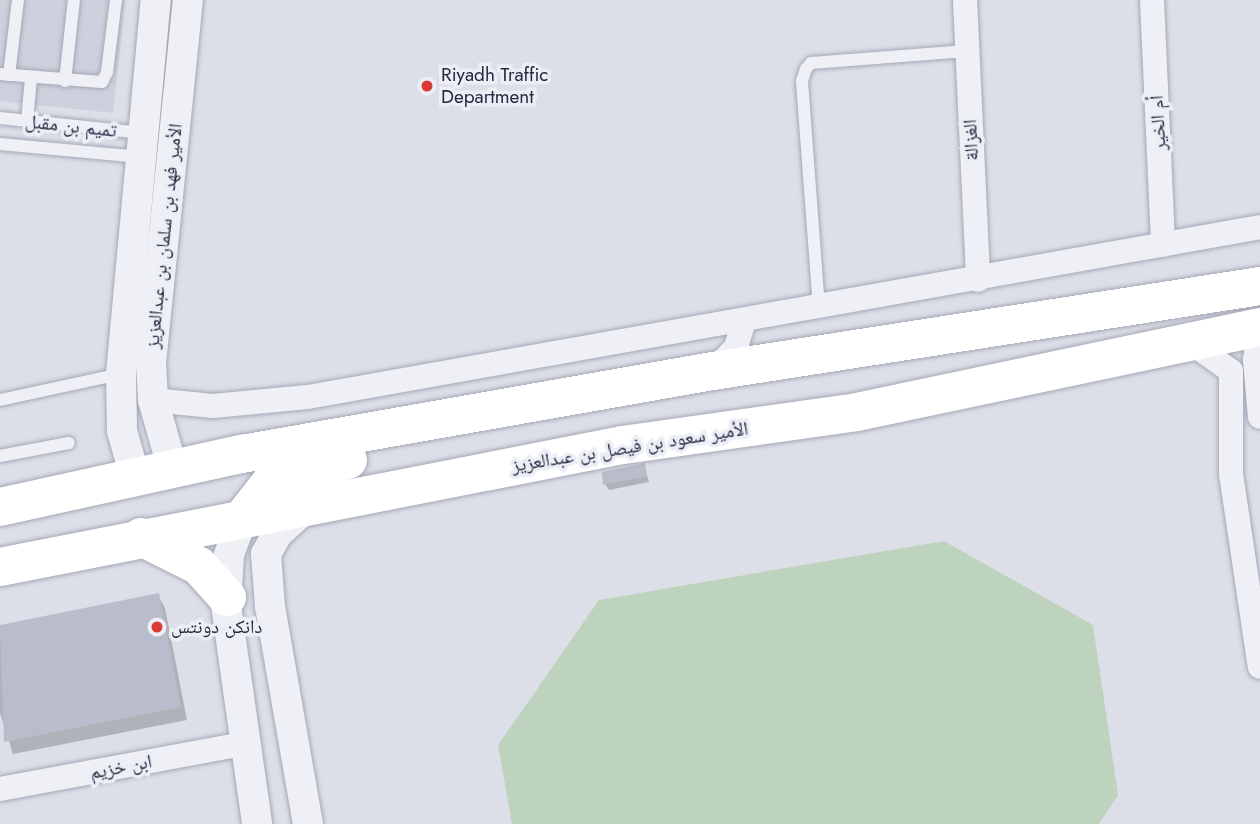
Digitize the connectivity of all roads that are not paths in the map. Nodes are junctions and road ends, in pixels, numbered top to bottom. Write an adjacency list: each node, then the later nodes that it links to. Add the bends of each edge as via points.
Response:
1 (18, 0): 9 (lane)
2 (74, 0): 11 (lane)
3 (116, 0): 11 (lane, via 102,82)
4 (156, 0): 15 (street)
5 (188, 0): 28 (street, الأمير فهد بن سلمان بن عبدالعزيز, via 151,363)
6 (965, 0): 8 (street, الغزالة)
7 (1152, 0): 17 (street, أم الخير)
8 (967, 51): 18 (street, الغزالة); 20 (lane, via 811,63 806,69 802,81)
9 (5, 75): 10 (lane)
10 (31, 78): 11 (lane); 13 (lane)
11 (65, 81)
12 (0, 118): 13 (lane, تميم بن مقبل)
13 (27, 121): 15 (lane, تميم بن مقبل)
14 (0, 144): 15 (lane, تميم بن مقبل)
15 (141, 145): 25 (street)
16 (1260, 226): 17 (street)
17 (1163, 245): 18 (street)
18 (978, 280): 20 (street)
19 (1249, 285): 24 (main road)
20 (819, 308): 21 (street)
21 (744, 321): 24 (street, via 736,347); 28 (street, via 308,397 213,406)
22 (1253, 332): 23 (main road, الأمير سعود بن فيصل بن عبدالعزيز); 29 (street)
23 (1190, 342): 34 (main road, الأمير سعود بن فيصل بن عبدالعزيز, via 857,412 623,445); 41 (street, via 1231,371 1231,474)
24 (713, 371): 26 (main road)
25 (121, 374): 27 (lane); 33 (street, via 122,431)
26 (620, 391): 32 (main road, via 242,454); 36 (main road, via 556,419 293,473 271,482)
27 (0, 400)
28 (153, 400): 32 (street, الأمير فهد بن سلمان بن عبدالعزيز)
29 (1260, 417)
30 (69, 443): 31 (lane)
31 (0, 456)
32 (173, 470): 33 (main road)
33 (136, 480): 35 (main road)
34 (309, 505): 36 (main road, الأمير سعود بن فيصل بن عبدالعزيز); 40 (street, via 270,544)
35 (0, 508)
36 (242, 519): 37 (main road, الأمير سعود بن فيصل بن عبدالعزيز); 39 (street, via 229,555)
37 (141, 537): 38 (main road, الأمير سعود بن فيصل بن عبدالعزيز); 39 (main road, via 199,566)
38 (0, 567)
39 (227, 601): 40 (street, via 242,599); 42 (street)
40 (270, 607): 45 (street)
41 (1260, 667)
42 (243, 744): 43 (street, ابن خزيم); 44 (street)
43 (0, 788)
44 (257, 824)
45 (307, 824)

